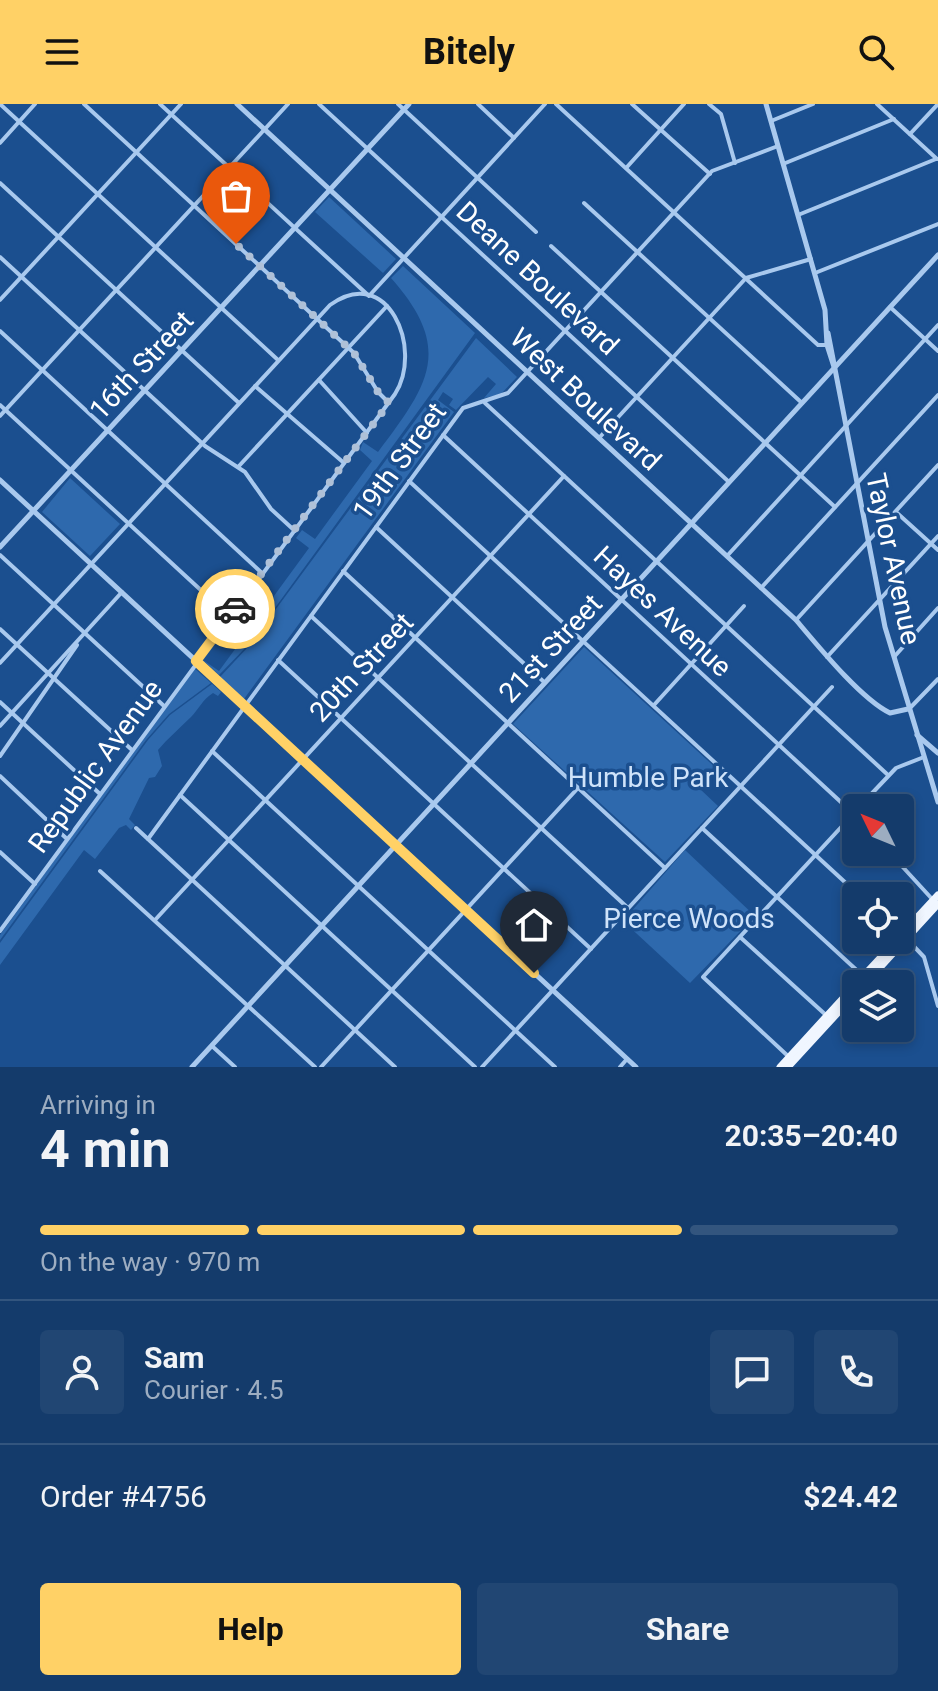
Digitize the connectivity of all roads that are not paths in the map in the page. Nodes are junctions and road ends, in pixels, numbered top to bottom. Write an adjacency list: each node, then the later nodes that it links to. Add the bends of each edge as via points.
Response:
1 (0, 104): 24 (street)
2 (35, 104): 24 (street)
3 (84, 104): 32 (street)
4 (160, 104): 21 (street)
5 (181, 104): 21 (street)
6 (237, 104): 25 (street, West Boulevard)
7 (288, 104): 25 (street)
8 (319, 104): 31 (street, Deane Boulevard)
9 (398, 104): 20 (street)
10 (478, 104): 28 (street)
11 (545, 104): 28 (street)
12 (556, 104): 37 (street)
13 (632, 104): 26 (street)
14 (684, 104): 26 (street)
15 (709, 104): 34 (street, via 721,114)
16 (766, 104): 23 (street, Taylor Avenue)
17 (813, 104): 23 (street)
18 (877, 104): 22 (street)
19 (938, 104): 27 (street)
20 (406, 107): 31 (street, 16th Street); 39 (street)
21 (171, 114): 32 (street); 36 (street)
22 (894, 119): 27 (street); 35 (street)
23 (771, 121): 30 (street, Taylor Avenue)
24 (19, 122): 29 (street); 42 (street)
25 (264, 129): 36 (street); 41 (street, West Boulevard)
26 (660, 130): 37 (street); 38 (street)
27 (910, 134): 33 (street)
28 (515, 138): 39 (street)
29 (0, 143)
30 (778, 146): 34 (street, 19th Street); 35 (street, Taylor Avenue)
31 (367, 149): 41 (street, 16th Street); 47 (street, Deane Boulevard)
32 (136, 152): 42 (street); 44 (street)
33 (937, 159): 46 (street)
34 (735, 163): 38 (street, 19th Street)
35 (783, 164): 46 (street, Taylor Avenue)
36 (229, 168): 44 (street); 49 (street)
37 (626, 168): 45 (street)
38 (710, 174): 45 (street, 19th Street)
39 (478, 178): 47 (street); 50 (street)
40 (0, 183): 51 (street)
41 (330, 190): 49 (street, 16th Street); 57 (street, West Boulevard)
42 (98, 194): 51 (street); 53 (street)
43 (584, 203): 54 (street)
44 (194, 205): 53 (street); 59 (street)
45 (674, 212): 54 (street, 19th Street); 62 (street)
46 (798, 215): 58 (street, Taylor Avenue)
47 (442, 217): 57 (street); 75 (street, Deane Boulevard)
48 (938, 224): 60 (street)
49 (294, 228): 59 (street, 16th Street); 65 (street)
50 (536, 232)
51 (58, 237): 61 (street); 63 (street)
52 (551, 246): 64 (street)
53 (155, 248): 63 (street); 69 (street)
54 (638, 252): 64 (street, 19th Street); 70 (street)
55 (938, 255): 68 (street, 21st Street)
56 (0, 257): 61 (street)
57 (404, 258): 65 (street); 86 (street, West Boulevard)
58 (811, 259): 60 (street, Taylor Avenue); 62 (street)
59 (260, 266): 69 (street, 16th Street); 71 (street)
60 (815, 273): 76 (street, Taylor Avenue)
61 (21, 277): 66 (street); 73 (street)
62 (746, 278): 70 (street); 78 (street, via 818,345)
63 (116, 290): 73 (street); 80 (street)
64 (601, 292): 75 (street, 19th Street); 82 (street)
65 (369, 296): 67 (street); 71 (street, via 339,299)
66 (0, 300)
67 (387, 306): 79 (street); 94 (street, Republic Avenue, via 401,326 407,355 403,378)
68 (890, 307): 77 (street); 84 (street, 21st Street)
69 (221, 308): 80 (street, 16th Street); 83 (street)
70 (709, 318): 82 (street); 95 (street)
71 (317, 319): 79 (street); 83 (street)
72 (938, 325): 77 (street)
73 (79, 330): 85 (street); 89 (street)
74 (0, 331): 85 (street)
75 (565, 331): 86 (street, 19th Street); 91 (street, Deane Boulevard)
76 (828, 333): 78 (street, Taylor Avenue); 84 (street, Taylor Avenue)
77 (925, 339): 81 (street); 100 (street)
78 (827, 345): 84 (street, Taylor Avenue)
79 (349, 348): 87 (street); 94 (street)
80 (182, 350): 89 (street, 16th Street); 93 (street)
81 (938, 351)
82 (673, 357): 91 (street); 106 (street)
83 (278, 361): 88 (street)
84 (835, 368): 95 (street, 21st Street); 100 (street, Taylor Avenue)
85 (42, 370): 97 (street); 101 (street)
86 (528, 372): 92 (street, 19th Street, via 505,395); 104 (street, West Boulevard)
87 (319, 380): 98 (street); 102 (street)
88 (255, 386): 93 (street); 98 (street)
89 (145, 390): 101 (street, 16th Street); 105 (street)
90 (938, 395): 116 (street)
91 (637, 397): 104 (street); 115 (street, Deane Boulevard)
92 (483, 401): 103 (street, 19th Street, via 466,405); 112 (street)
93 (239, 403): 105 (street)
94 (389, 403): 102 (street, Republic Avenue)
95 (802, 403): 106 (street, 21st Street)
96 (0, 405): 97 (street)
97 (5, 410): 99 (street); 110 (street)
98 (286, 415): 107 (street); 109 (street)
99 (0, 416)
100 (846, 425): 111 (street); 116 (street, Taylor Avenue)
101 (108, 431): 110 (street, 16th Street); 117 (street)
102 (367, 433): 107 (street, Republic Avenue)
103 (443, 435): 114 (street, 19th Street); 121 (street, Hayes Avenue)
104 (599, 438): 123 (street, West Boulevard)
105 (202, 443): 109 (street); 117 (street)
106 (766, 443): 111 (street); 115 (street, 21st Street)
107 (345, 463): 125 (street, Republic Avenue)
108 (938, 465): 120 (street)
109 (238, 467): 125 (street)
110 (71, 470): 119 (street, 16th Street); 122 (street)
111 (801, 475): 118 (street); 133 (street)
112 (564, 476): 121 (street, 20th Street); 134 (street)
113 (0, 480): 119 (street)
114 (409, 481): 124 (street, 19th Street); 132 (street)
115 (729, 482): 123 (street, 21st Street)
116 (857, 483): 118 (street); 127 (street, Taylor Avenue)
117 (165, 484): 122 (street); 137 (street)
118 (835, 507): 138 (street)
119 (33, 511): 129 (street, 16th Street); 135 (street)
120 (896, 512): 127 (street); 128 (street)
121 (529, 514): 132 (street, 20th Street); 141 (street, Hayes Avenue)
122 (128, 524): 135 (street); 147 (street)
123 (691, 524): 133 (street, West Boulevard); 134 (street, 21st Street)
124 (376, 527): 136 (street, 19th Street); 140 (street)
125 (295, 531): 137 (street, Republic Avenue)
126 (938, 536): 128 (street)
127 (868, 542): 142 (street, Taylor Avenue); 148 (street)
128 (931, 544): 130 (street); 142 (street)
129 (0, 547)
130 (938, 550)
131 (0, 555): 143 (street)
132 (490, 556): 140 (street, 20th Street); 153 (street)
133 (727, 556): 138 (street, West Boulevard)
134 (656, 562): 141 (street, 21st Street); 149 (street)
135 (91, 564): 139 (street); 143 (street)
136 (343, 571): 146 (street, 19th Street); 152 (street)
137 (263, 574): 147 (street, Republic Avenue)
138 (761, 588): 148 (street, West Boulevard)
139 (122, 592): 151 (street); 158 (street)
140 (452, 597): 152 (street, 20th Street); 165 (street)
141 (622, 599): 153 (street, 21st Street); 160 (street, Hayes Avenue)
142 (879, 600): 155 (street); 156 (street, Taylor Avenue)
143 (54, 604): 151 (street); 154 (street)
144 (744, 606): 149 (street)
145 (938, 608): 156 (street)
146 (311, 616): 157 (street, 19th Street); 162 (street)
147 (230, 617): 158 (street, Republic Avenue)
148 (796, 620): 155 (street, West Boulevard)
149 (725, 626): 160 (street); 171 (street)
150 (0, 629): 154 (street)
151 (85, 633): 161 (street); 163 (street); 168 (street)
152 (415, 638): 162 (street, 20th Street); 175 (street)
153 (583, 641): 165 (street, 21st Street); 170 (street)
154 (17, 644): 159 (street); 161 (street)
155 (827, 657): 172 (street, West Boulevard, via 884,710)
156 (893, 657): 172 (street, Taylor Avenue)
157 (278, 660): 169 (street, 19th Street); 174 (street)
158 (196, 661): 168 (street, Republic Avenue); 169 (street)
159 (0, 663)
160 (692, 664): 170 (street); 179 (street, Hayes Avenue)
161 (48, 673): 163 (street); 173 (street)
162 (378, 678): 174 (street, 20th Street); 186 (street)
163 (55, 679): 176 (street); 180 (street)
164 (938, 679): 172 (street)
165 (545, 683): 175 (street, 21st Street)
166 (832, 687): 171 (street)
167 (0, 702): 173 (street)
168 (164, 706): 180 (street, Republic Avenue)
169 (245, 706): 181 (street, 19th Street); 185 (street)
170 (653, 706): 189 (street)
171 (813, 707): 179 (street); 187 (street)
172 (908, 709): 178 (street, Taylor Avenue)
173 (11, 713): 176 (street); 177 (street)
174 (341, 718): 185 (street, 20th Street); 197 (street)
175 (508, 723): 186 (street, 21st Street); 190 (street)
176 (23, 724): 183 (street); 191 (street)
177 (0, 726)
178 (916, 734): 182 (street); 184 (street, Taylor Avenue)
179 (779, 745): 189 (street); 195 (street, Hayes Avenue)
180 (132, 750): 191 (street, Republic Avenue)
181 (212, 751): 193 (street, 19th Street); 194 (street)
182 (938, 753)
183 (0, 756)
184 (924, 757): 187 (street, via 902,763); 196 (street, Taylor Avenue)
185 (303, 759): 194 (street, 20th Street); 205 (street)
186 (471, 763): 197 (street, 21st Street); 200 (street)
187 (888, 775): 192 (street)
188 (0, 776): 202 (street)
189 (741, 786): 201 (street); 207 (street)
190 (578, 788): 200 (street); 210 (street)
191 (100, 794): 202 (street, Republic Avenue)
192 (872, 794)
193 (180, 795): 203 (street, 19th Street); 204 (street)
194 (266, 800): 204 (street, 20th Street); 215 (street)
195 (842, 800)
196 (938, 802)
197 (434, 803): 205 (street, 21st Street); 209 (street)
198 (842, 827): 207 (street)
199 (136, 828): 203 (street)
200 (541, 828): 209 (street); 218 (street)
201 (702, 828): 210 (street); 216 (street)
202 (67, 839): 214 (street, Republic Avenue)
203 (148, 839): 212 (street)
204 (229, 840): 212 (street, 20th Street); 222 (street)
205 (396, 845): 215 (street, 21st Street); 219 (street)
206 (0, 852): 214 (street)
207 (815, 855): 213 (street); 216 (street)
208 (903, 866): 217 (street)
209 (504, 868): 219 (street); 226 (street)
210 (665, 868): 218 (street)
211 (100, 871): 220 (street)
212 (192, 880): 220 (street, 20th Street); 229 (street)
213 (845, 882)
214 (35, 884): 223 (street, Republic Avenue)
215 (359, 886): 222 (street, 21st Street); 227 (street)
216 (777, 897): 224 (street); 230 (street)
217 (936, 900): 221 (main road)
218 (628, 908): 226 (street)
219 (466, 910): 227 (street); 233 (street)
220 (155, 920): 235 (street)
221 (914, 923)
222 (322, 926): 229 (street, 21st Street); 232 (street)
223 (1, 928)
224 (740, 937): 238 (street); 242 (street, via 703,977)
225 (914, 948): 236 (street, via 924,957)
226 (591, 949): 233 (street)
227 (428, 950): 232 (street); 240 (street)
228 (886, 954): 231 (main road)
229 (285, 966): 235 (street, 21st Street); 239 (street)
230 (854, 970)
231 (873, 970)
232 (392, 990): 239 (street); 249 (street)
233 (553, 990): 240 (street); 243 (street)
234 (842, 999): 238 (main road)
235 (248, 1006): 241 (street, 21st Street); 246 (street)
236 (938, 1006)
237 (842, 1008): 255 (main road)
238 (827, 1016): 242 (main road)
239 (355, 1030): 247 (street); 248 (street)
240 (516, 1031): 250 (street); 251 (street)
241 (212, 1046): 244 (street, 21st Street); 245 (street)
242 (789, 1057): 254 (main road)
243 (627, 1059): 252 (street); 253 (street)
244 (192, 1067)
245 (235, 1067)
246 (315, 1067)
247 (321, 1067)
248 (395, 1067)
249 (475, 1067)
250 (482, 1067)
251 (555, 1067)
252 (620, 1067)
253 (636, 1067)
254 (780, 1067)
255 (788, 1067)

